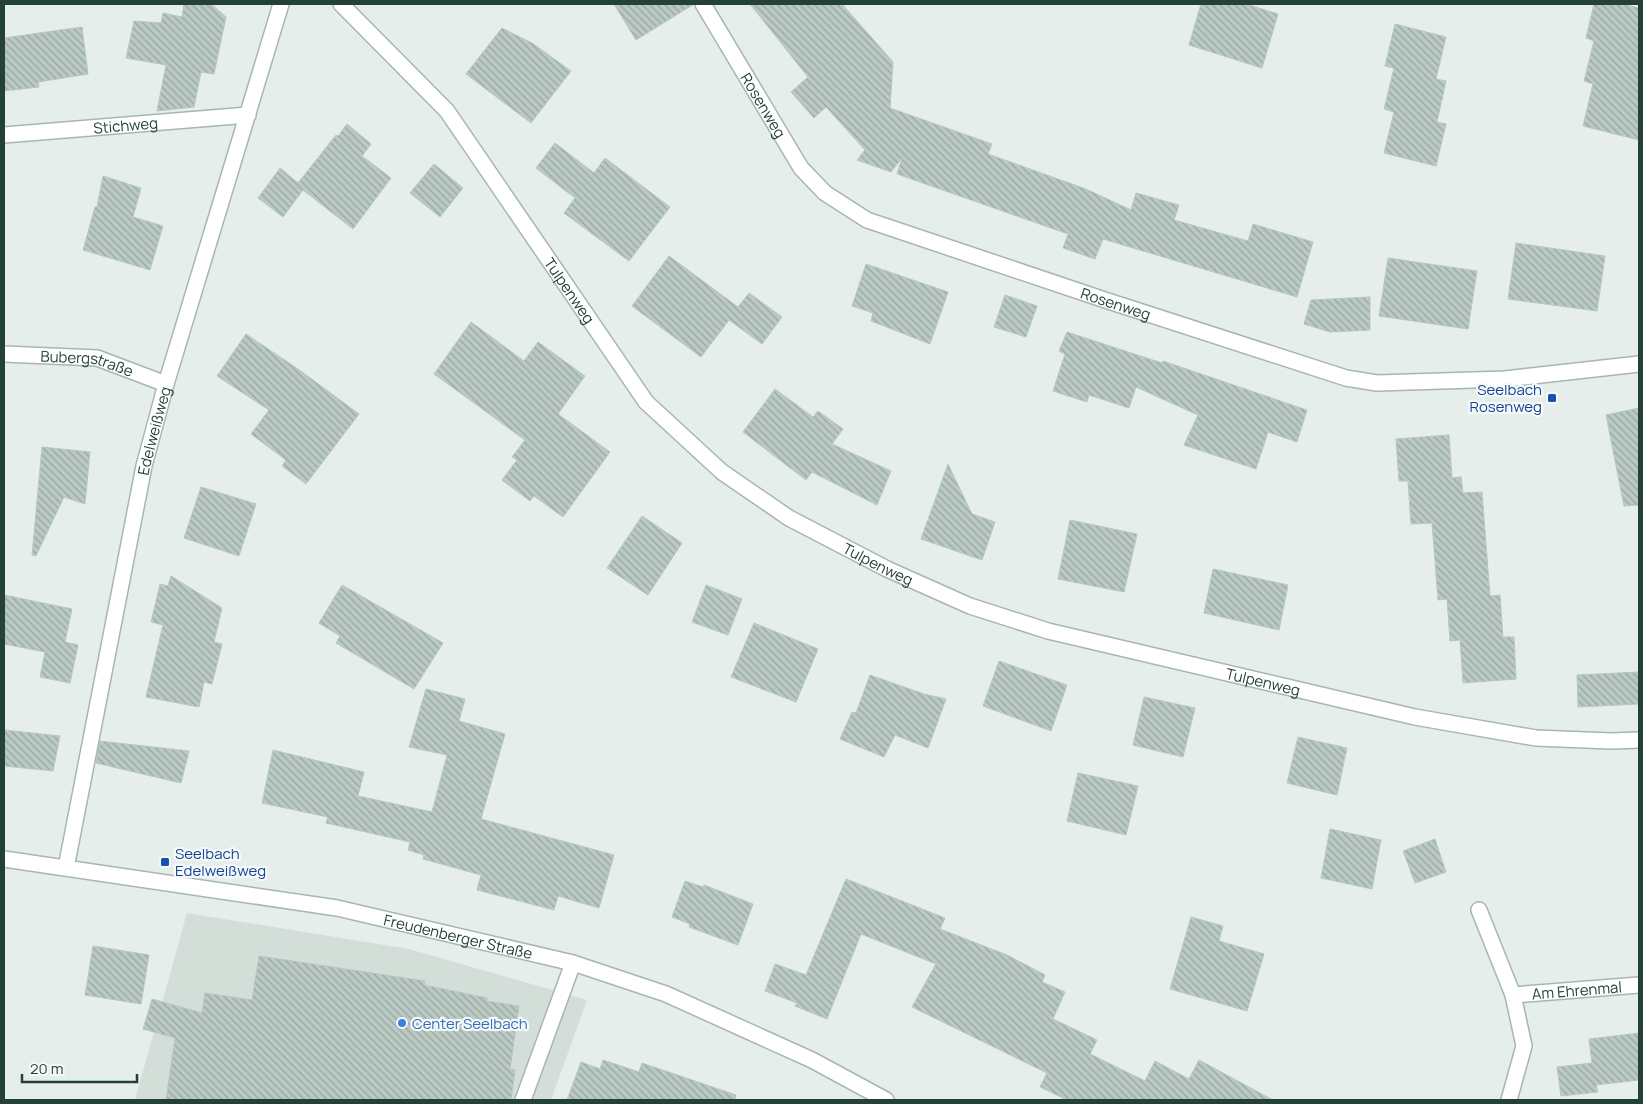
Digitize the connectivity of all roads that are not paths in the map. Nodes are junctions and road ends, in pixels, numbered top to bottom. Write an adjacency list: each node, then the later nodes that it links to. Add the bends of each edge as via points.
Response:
1 (280, 4): 4 (street, Edelweißweg)
2 (341, 4): 9 (street, Tulpenweg, via 447,111 646,402 722,472 789,518 887,570 962,603 1048,631 1415,717 1536,738)
3 (703, 4): 7 (street, Rosenweg, via 801,168 826,193 867,220 1346,378 1377,383 1505,379)
4 (248, 115): 5 (street, Stichweg); 8 (street, Edelweißweg)
5 (4, 135)
6 (4, 354): 8 (street, Bubergstraße, via 97,358)
7 (1639, 364)
8 (166, 384): 11 (street, Edelweißweg, via 144,466)
9 (1639, 740)
10 (4, 859): 11 (street, Freudenberger Straße)
11 (66, 868): 13 (street, Freudenberger Straße, via 336,908)
12 (1479, 910): 15 (street, Am Ehrenmal)
13 (573, 963): 16 (street); 17 (street, Freudenberger Straße, via 666,994 812,1060)
14 (1639, 985): 15 (street, Am Ehrenmal)
15 (1513, 995): 18 (street, Am Ehrenmal, via 1524,1046)
16 (523, 1100)
17 (886, 1100)
18 (1509, 1100)

